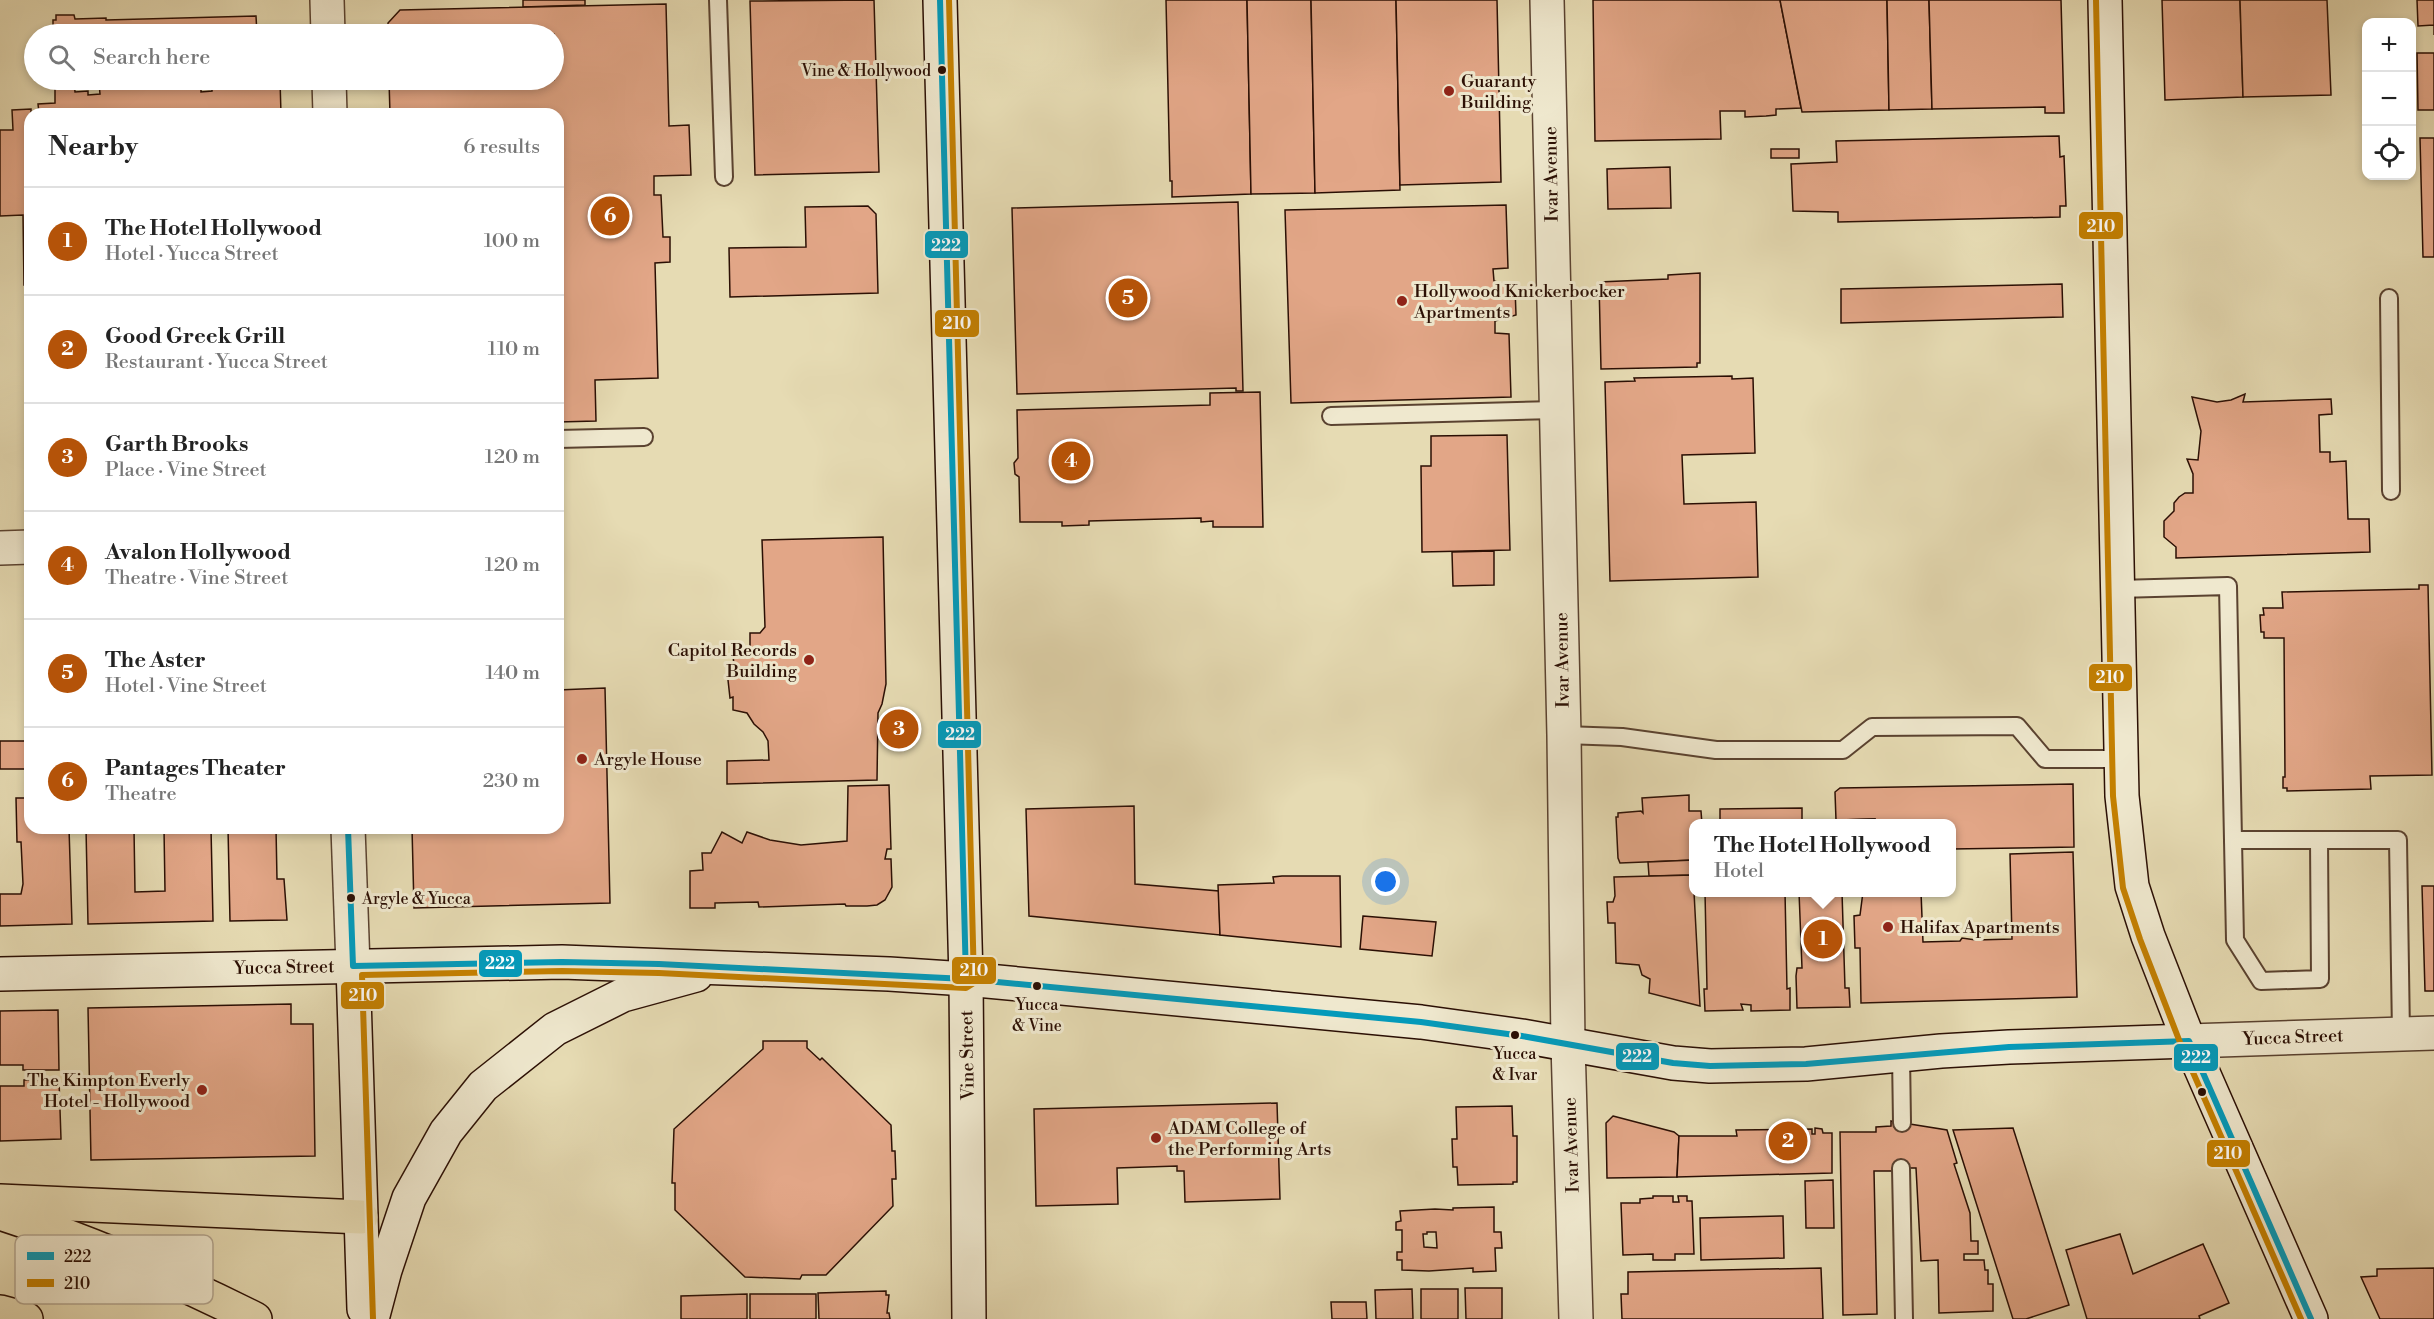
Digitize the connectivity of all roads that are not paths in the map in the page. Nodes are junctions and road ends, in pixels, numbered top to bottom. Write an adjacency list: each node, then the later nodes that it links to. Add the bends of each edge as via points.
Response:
1 (327, 0): 6 (main road)
2 (718, 0): 9 (lane)
3 (940, 0): 27 (main road, Vine Street)
4 (1547, 0): 11 (main road, Ivar Avenue)
5 (2105, 0): 18 (main road)
6 (328, 24)
7 (329, 90): 8 (main road)
8 (330, 108)
9 (724, 177)
10 (2389, 298): 15 (lane)
11 (1556, 410): 12 (lane); 19 (main road, Ivar Avenue)
12 (1331, 416)
13 (644, 437): 14 (lane)
14 (564, 439)
15 (2391, 491)
16 (24, 547): 17 (main road)
17 (0, 548)
18 (2118, 589): 20 (main road); 22 (lane, via 2228,586)
19 (1564, 735): 20 (lane, via 1622,737 1716,750 1843,750 1872,727 2017,726 2045,759); 31 (main road, Ivar Avenue)
20 (2122, 759): 30 (main road, via 2132,886)
21 (348, 834): 24 (main road)
22 (2233, 840): 23 (lane); 23 (lane, via 2235,940 2261,981 2320,979)
23 (2319, 840): 29 (lane, via 2398,840)
24 (352, 966): 25 (main road, Yucca Street, via 562,962); 26 (main road, Yucca Street); 37 (main road)
25 (771, 969): 27 (main road, Yucca Street); 44 (main road, via 696,975 623,995 555,1029 483,1086 446,1132 409,1198)
26 (0, 974)
27 (966, 979): 31 (main road, Yucca Street, via 1421,1022); 45 (main road, Vine Street)
28 (2434, 1033): 29 (main road, Yucca Street)
29 (2401, 1034): 30 (main road, Yucca Street)
30 (2189, 1041): 32 (main road, Yucca Street); 48 (main road)
31 (1568, 1044): 32 (main road, Yucca Street, via 1710,1066 1806,1064); 46 (main road, Ivar Avenue)
32 (1901, 1055): 33 (lane)
33 (1902, 1123)
34 (1901, 1168): 47 (lane)
35 (0, 1202): 37 (highway)
36 (0, 1213): 38 (highway)
37 (361, 1216): 43 (main road)
38 (63, 1235)
39 (213, 1299): 42 (highway)
40 (0, 1312): 41 (highway)
41 (26, 1319)
42 (255, 1319)
43 (364, 1319)
44 (372, 1319)
45 (969, 1319)
46 (1576, 1319)
47 (1904, 1319)
48 (2311, 1319)

